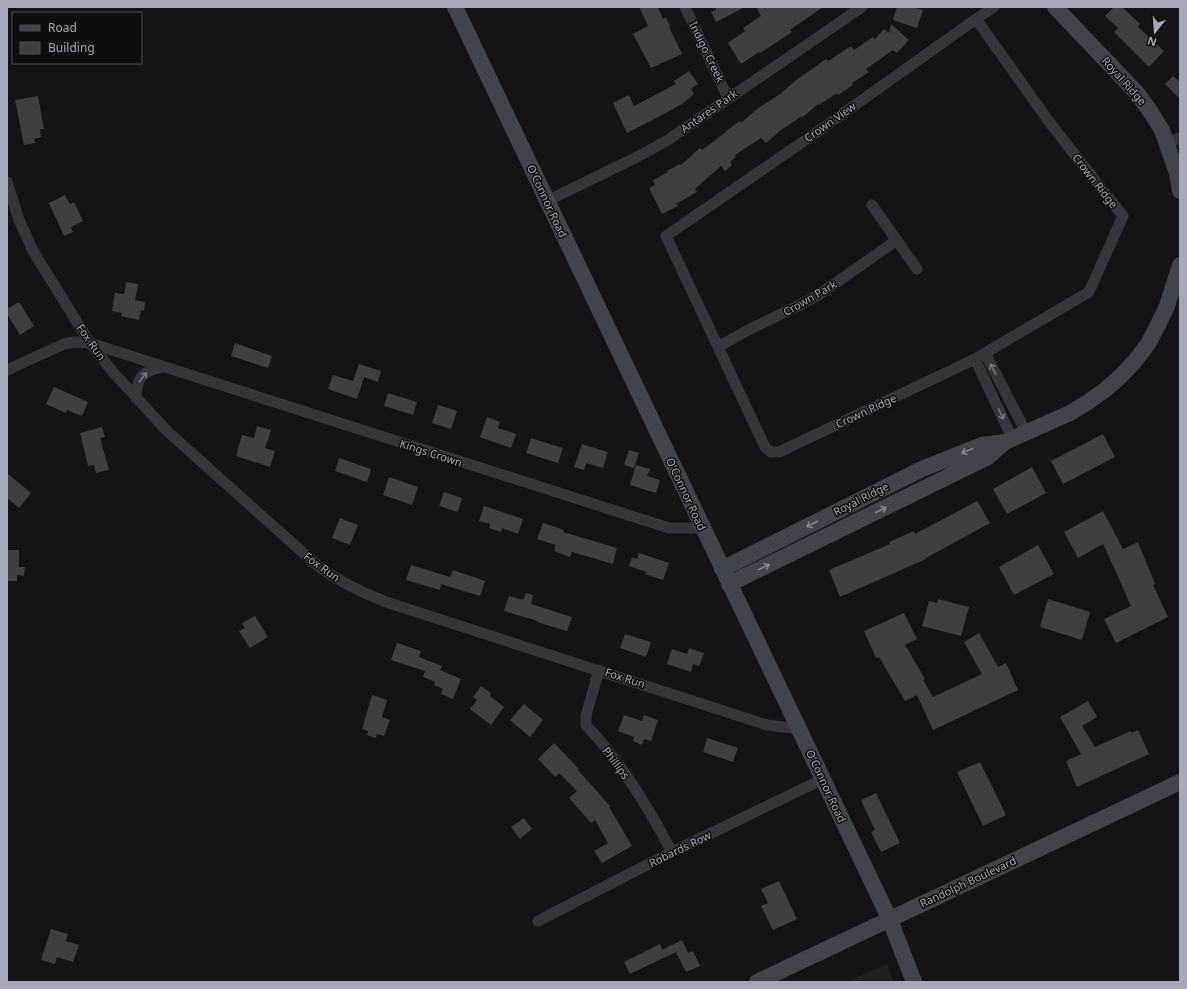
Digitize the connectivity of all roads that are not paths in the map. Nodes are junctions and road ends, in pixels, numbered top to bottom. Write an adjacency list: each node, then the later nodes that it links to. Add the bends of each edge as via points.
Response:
1 (455, 7): 11 (main road, O'Connor Road)
2 (685, 7): 7 (street, Indigo Creek)
3 (862, 7): 7 (street, Antares Park)
4 (994, 7): 6 (street, Crown View)
5 (1055, 7): 8 (main road, Royal Ridge, via 1137,93 1162,130)
6 (976, 19): 17 (street, Crown View, via 666,236); 18 (street, Crown Ridge, via 1050,123 1124,216 1089,292)
7 (728, 98): 11 (street, Antares Park, via 668,140)
8 (1173, 141): 10 (main road, Royal Ridge)
9 (7, 182): 16 (street, Fox Run, via 19,220 33,251)
10 (1180, 191)
11 (547, 201): 24 (main road, O'Connor Road)
12 (872, 205): 13 (street)
13 (897, 240): 15 (street); 17 (street, Crown Park, via 800,306)
14 (1180, 265): 23 (main road, Royal Ridge, via 1158,325 1148,344 1126,371 1105,390 1070,413)
15 (917, 269)
16 (90, 343): 20 (street, Kings Crown); 21 (street, Kings Crown, via 64,344); 22 (street, Fox Run)
17 (718, 347): 19 (street, Crown Ridge, via 765,447 771,452 779,452)
18 (985, 353): 19 (street, Crown Ridge); 23 (street, one-way to 18)
19 (975, 359): 23 (street, one-way to 23)
20 (162, 367): 22 (street, one-way to 20, via 140,378 150,370); 24 (street, Kings Crown, via 669,528)
21 (7, 370)
22 (136, 398): 27 (street, Fox Run, via 173,436 300,551 338,580 389,603)
23 (1014, 438): 25 (main road, Royal Ridge, one-way to 25, via 982,445 922,469); 26 (main road, Royal Ridge, one-way to 23, via 988,457)
24 (702, 528): 25 (main road, O'Connor Road)
25 (722, 569): 26 (main road, O'Connor Road)
26 (729, 584): 28 (main road, O'Connor Road)
27 (599, 670): 28 (street, Fox Run, via 767,725); 31 (street, Phillips, via 586,715 586,725 625,774)
28 (799, 729): 29 (main road, O'Connor Road)
29 (823, 779): 31 (street, Robards Row); 33 (main road, O'Connor Road)
30 (1180, 782): 33 (main road, Randolph Boulevard)
31 (672, 852): 32 (street, Robards Row)
32 (538, 920)
33 (890, 920): 34 (main road, Randolph Boulevard); 35 (main road, O'Connor Road)
34 (757, 982)
35 (914, 982)

